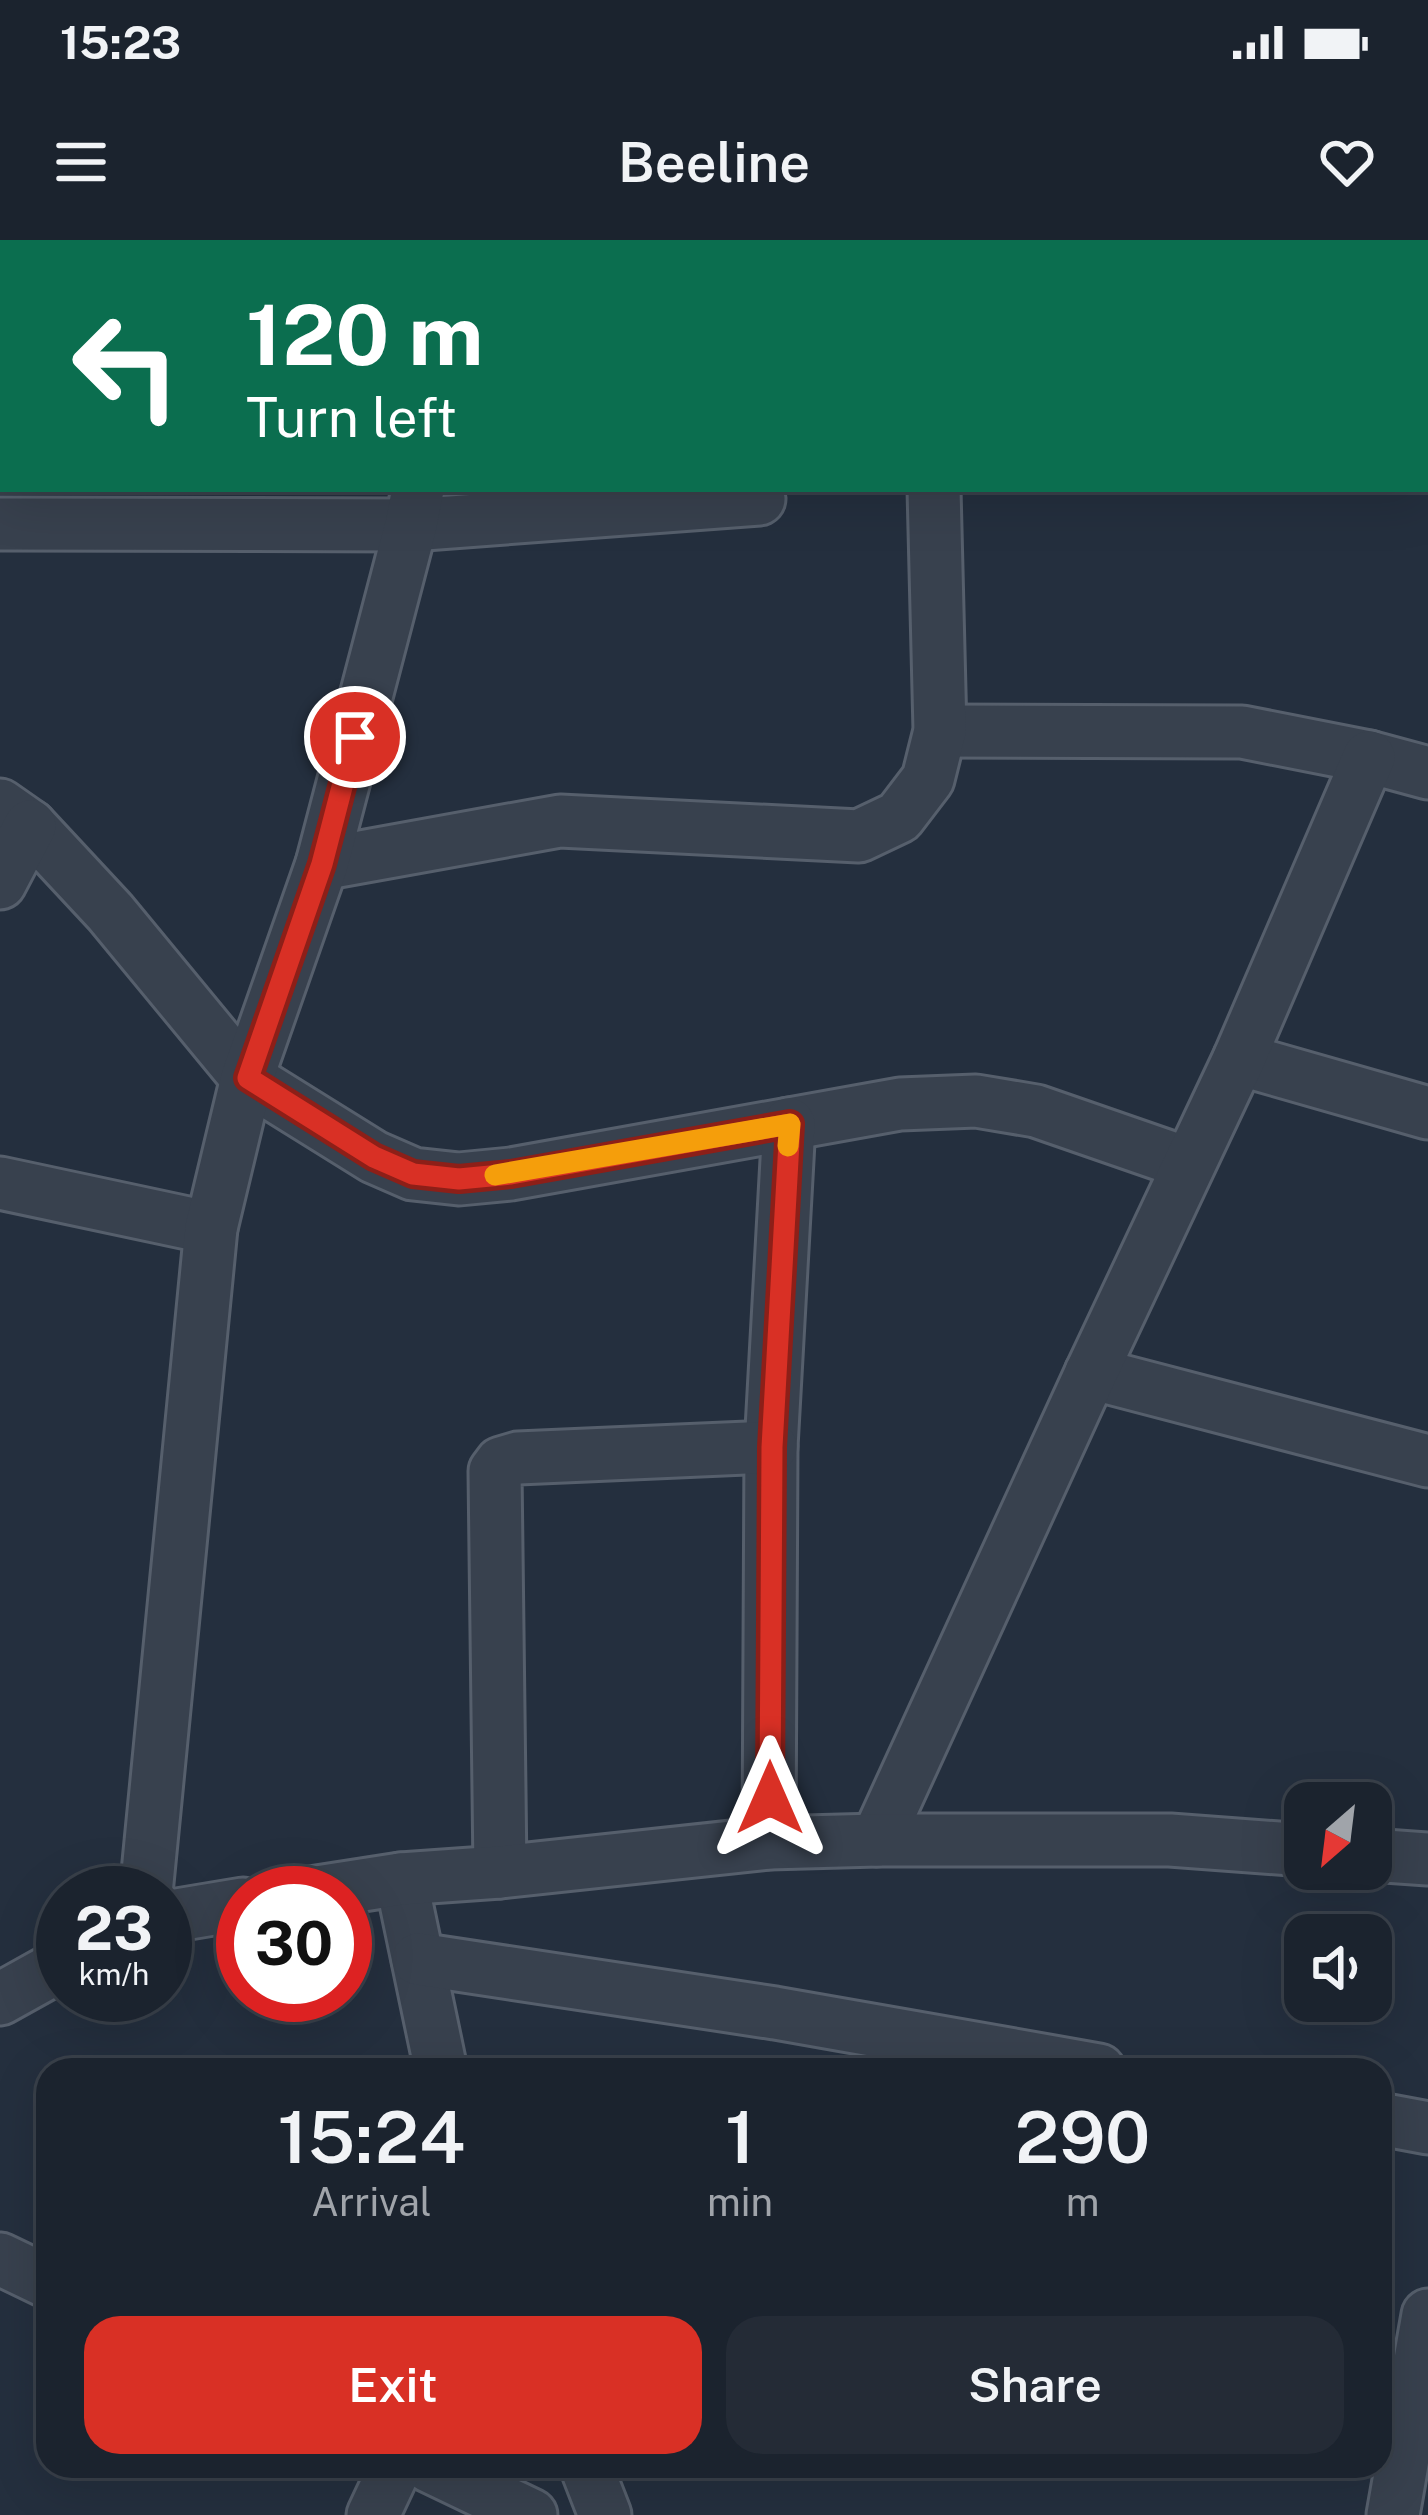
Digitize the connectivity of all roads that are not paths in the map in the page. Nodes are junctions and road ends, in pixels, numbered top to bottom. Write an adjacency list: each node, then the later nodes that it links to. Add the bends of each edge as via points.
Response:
1 (934, 492): 5 (street)
2 (759, 499): 3 (street)
3 (414, 507): 4 (street); 9 (street)
4 (0, 524)
5 (940, 731): 6 (street, via 1242,732); 9 (street, via 928,779 899,817 859,836 560,820)
6 (1370, 758): 7 (street); 11 (street)
7 (1428, 773)
8 (15, 816): 10 (street); 12 (street, via 110,912)
9 (322, 864): 12 (street)
10 (0, 883)
11 (1239, 1059): 13 (street); 15 (street)
12 (248, 1078): 14 (street, via 374,1157 413,1174 459,1179); 17 (street)
13 (1428, 1114)
14 (790, 1124): 15 (street, via 900,1104 976,1101 1036,1111); 19 (street)
15 (1189, 1164): 18 (street)
16 (0, 1183): 17 (street)
17 (211, 1228): 26 (street)
18 (1091, 1373): 20 (street); 21 (street)
19 (772, 1447): 22 (street); 27 (street, via 518,1458 495,1471)
20 (1428, 1461)
21 (878, 1840): 22 (street); 23 (street, via 1170,1840)
22 (769, 1843): 27 (street)
23 (1284, 1848)
24 (1392, 1856): 25 (street)
25 (1428, 1859)
26 (149, 1866)
27 (500, 1872): 28 (street)
28 (400, 1879): 29 (street); 30 (street)
29 (372, 1883)
30 (418, 1959): 33 (street); 34 (street)
31 (36, 1979): 32 (street)
32 (0, 1999)
33 (439, 2058)
34 (1031, 2058)
35 (1392, 2121): 36 (street)
36 (1428, 2128)
37 (0, 2259): 38 (street)
38 (36, 2276)
39 (1428, 2314): 40 (street)
40 (1397, 2394): 47 (street)
41 (390, 2478): 44 (street)
42 (454, 2478): 45 (street)
43 (591, 2478): 46 (street)
44 (373, 2515)
45 (531, 2515)
46 (605, 2515)
47 (1393, 2515)

